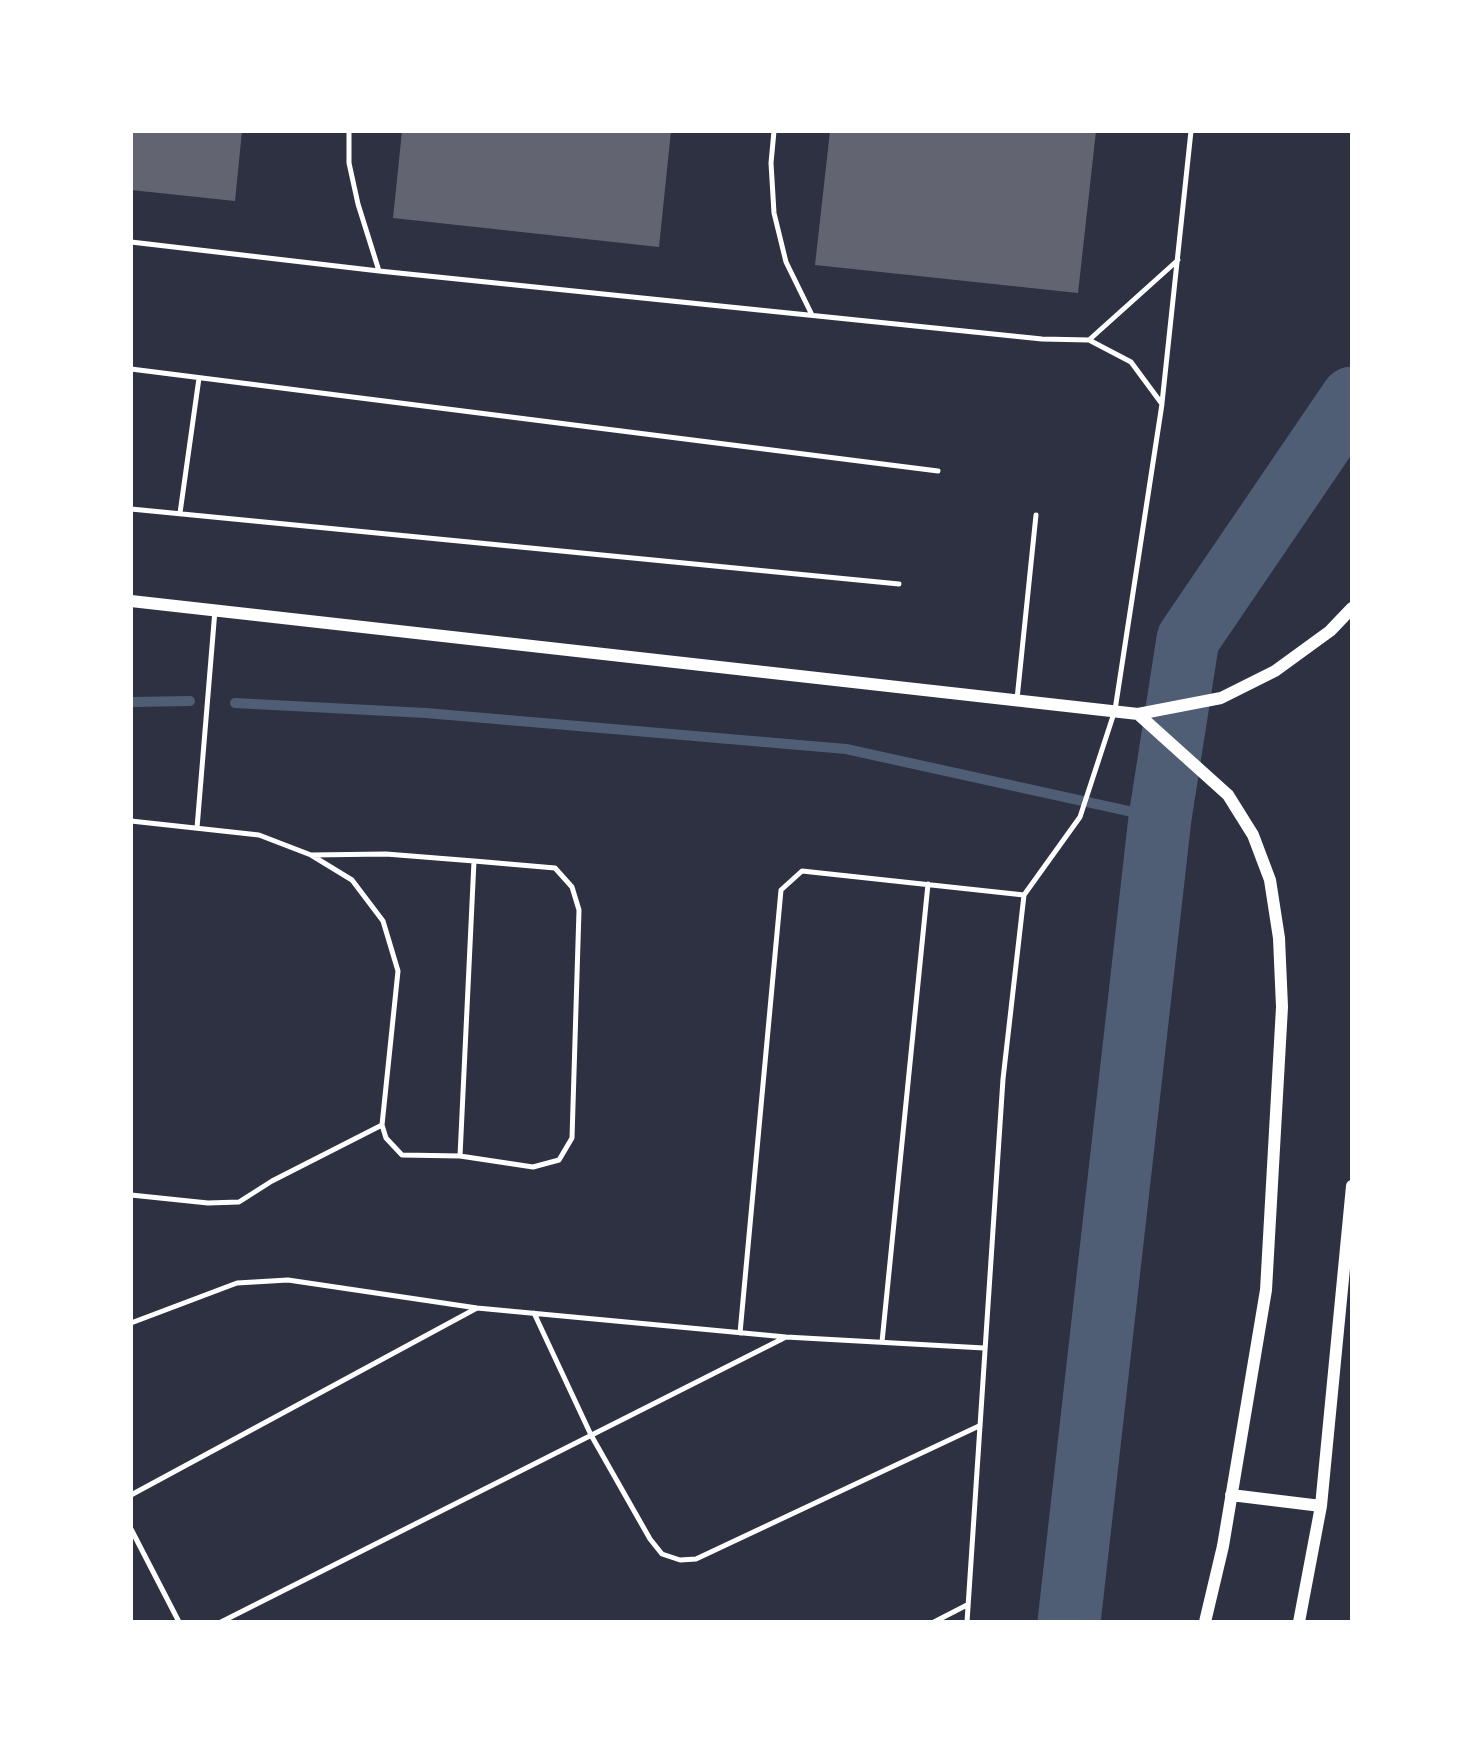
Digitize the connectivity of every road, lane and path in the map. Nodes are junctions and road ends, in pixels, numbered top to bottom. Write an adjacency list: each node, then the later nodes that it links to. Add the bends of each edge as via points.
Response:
1 (349, 131): 6 (lane, via 349,163)
2 (774, 131): 7 (lane, via 774,213 786,262)
3 (1191, 131): 5 (lane)
4 (131, 242): 6 (lane)
5 (1178, 260): 8 (lane); 11 (lane)
6 (379, 271): 7 (lane)
7 (812, 315): 8 (lane)
8 (1089, 340): 11 (lane, via 1131,362)
9 (131, 369): 10 (lane)
10 (199, 378): 12 (lane); 14 (lane)
11 (1162, 404): 21 (lane)
12 (938, 471)
13 (131, 509): 14 (lane)
14 (180, 513): 16 (lane)
15 (1036, 515): 20 (lane)
16 (900, 584)
17 (131, 601): 19 (street)
18 (1352, 608): 22 (street, via 1330,631 1275,671 1221,698)
19 (215, 610): 20 (street); 24 (lane)
20 (1017, 699): 21 (street)
21 (1115, 710): 22 (street); 28 (lane, via 1080,817)
22 (1138, 714): 43 (street, via 1228,794 1253,835 1270,880 1279,938 1282,1007 1266,1290)
23 (131, 821): 24 (lane)
24 (198, 828): 25 (lane, via 259,835)
25 (312, 855): 26 (lane, via 386,854); 29 (lane, via 352,880 383,921 398,971)
26 (474, 861): 30 (lane); 30 (lane, via 555,868 572,887 579,910 572,1138 559,1160 533,1167)
27 (929, 884): 28 (lane); 36 (lane, via 802,871 781,890); 38 (lane)
28 (1024, 895): 39 (lane, via 1003,1079)
29 (382, 1125): 30 (lane, via 386,1138 402,1155); 32 (lane, via 239,1202)
30 (460, 1156)
31 (1352, 1186): 44 (street)
32 (131, 1195)
33 (477, 1308): 34 (lane); 35 (lane, via 288,1280 237,1283); 42 (lane)
34 (534, 1313): 36 (lane); 41 (lane)
35 (131, 1323)
36 (740, 1333): 37 (lane)
37 (786, 1337): 38 (lane); 41 (lane)
38 (882, 1342): 39 (lane)
39 (984, 1348): 40 (lane)
40 (979, 1426): 41 (lane, via 696,1559 680,1560 662,1554 650,1539); 46 (lane)
41 (592, 1435): 48 (lane)
42 (131, 1495)
43 (1231, 1495): 44 (street); 51 (street)
44 (1321, 1506): 52 (street)
45 (131, 1529): 47 (lane)
46 (967, 1605): 49 (lane); 50 (lane)
47 (179, 1622)
48 (221, 1622)
49 (934, 1622)
50 (967, 1622)
51 (1205, 1622)
52 (1300, 1622)

